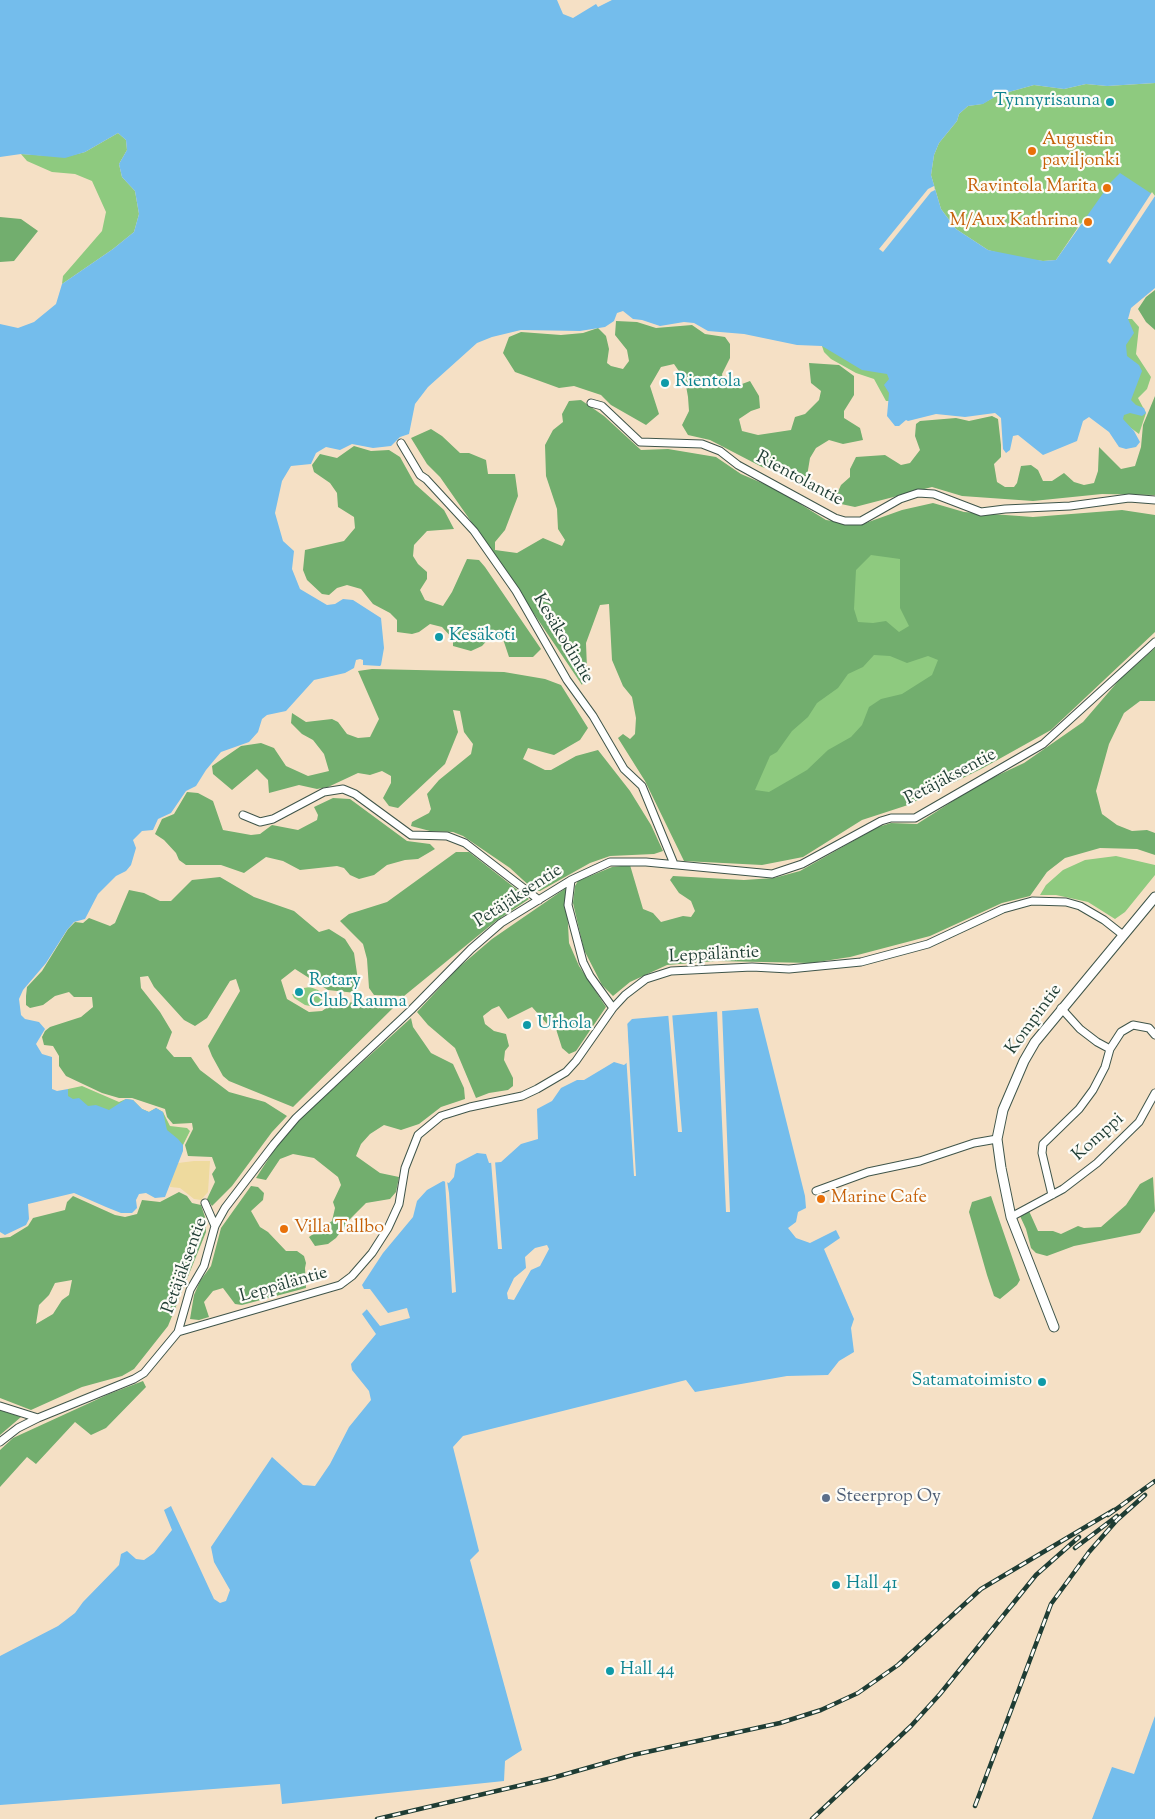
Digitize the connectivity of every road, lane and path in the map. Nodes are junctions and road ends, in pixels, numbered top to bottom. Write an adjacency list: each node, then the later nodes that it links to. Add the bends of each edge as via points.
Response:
1 (591, 403): 3 (street, Rientolantie, via 602,406 640,442 674,441 711,447 738,465 845,521 861,521 900,499 918,493 934,494 981,512 1129,498)
2 (401, 443): 6 (street, Kesäkodintie, via 420,475 474,531 516,592 624,769 642,786)
3 (1155, 500)
4 (1155, 642): 6 (street, Petäjäksentie, via 1043,744 915,818 881,821 802,864 772,874)
5 (243, 815): 9 (street, via 260,822 273,819 324,792 343,789 355,794 411,835 448,836 465,843)
6 (674, 864): 7 (street, Petäjäksentie, via 610,862)
7 (571, 880): 9 (street, Petäjäksentie); 11 (street, via 568,906 584,962 594,982)
8 (1155, 897): 10 (street, Kompintie)
9 (539, 900): 21 (street, Petäjäksentie, via 483,938 296,1118)
10 (1123, 935): 11 (street, Leppäläntie, via 1080,906 1066,902 1032,901 1003,909 928,944 860,962 824,967 701,969 659,974 637,985); 12 (street, Kompintie)
11 (614, 1008): 23 (street, Leppäläntie, via 576,1061 554,1080 522,1096 453,1111 430,1123 418,1135 405,1168 399,1204 388,1228 372,1253 340,1285)
12 (1061, 1008): 14 (street, via 1080,1029); 16 (street, Kompintie, via 1024,1061 1003,1110)
13 (1155, 1035): 14 (street, Komppi, via 1149,1028 1133,1025 1121,1032)
14 (1110, 1049): 18 (street, Komppi, via 1106,1067 1093,1090 1079,1109 1043,1144 1042,1153)
15 (1155, 1093): 18 (street, Komppi, via 1140,1122 1097,1163)
16 (997, 1138): 17 (street, via 868,1172); 20 (street, Kompintie, via 1000,1168)
17 (816, 1191)
18 (1052, 1196): 20 (street, Komppi)
19 (205, 1203): 21 (street)
20 (1012, 1217): 22 (street, Kompintie)
21 (215, 1226): 23 (street, Petäjäksentie, via 204,1266 190,1290)
22 (1054, 1327)
23 (178, 1332): 25 (street, Petäjäksentie, via 144,1373)
24 (0, 1406): 25 (street)
25 (38, 1418): 26 (street, Petäjäksentie)
26 (0, 1442)

